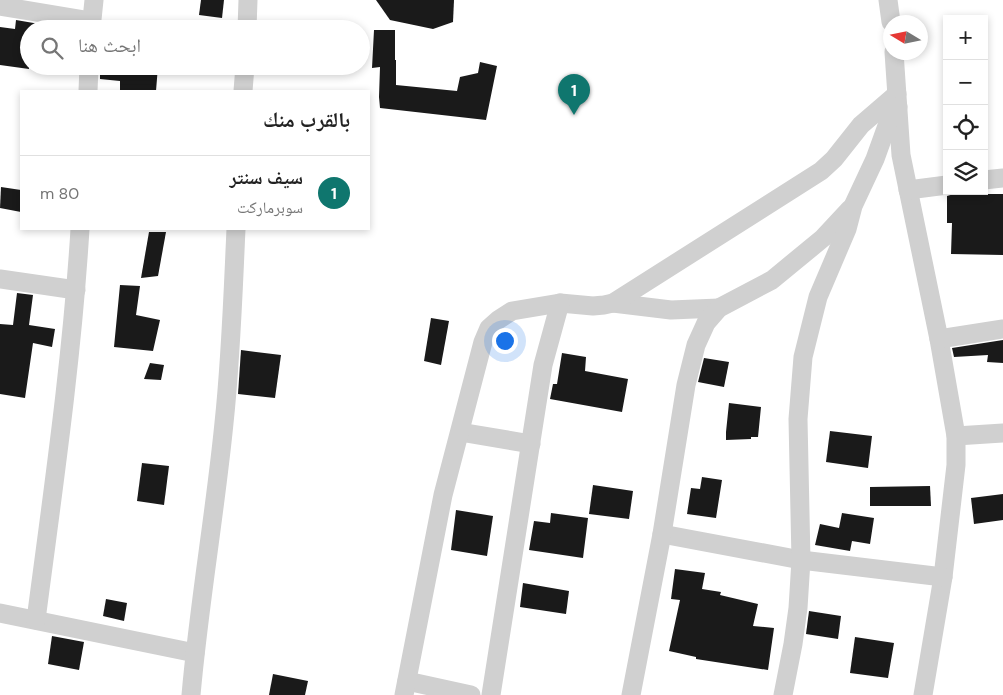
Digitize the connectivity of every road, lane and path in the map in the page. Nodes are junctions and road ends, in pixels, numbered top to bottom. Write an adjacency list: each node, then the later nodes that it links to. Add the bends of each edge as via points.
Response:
1 (94, 0): 7 (street)
2 (248, 0): 8 (street)
3 (888, 0): 5 (street)
4 (0, 6): 6 (street)
5 (890, 15)
6 (67, 20)
7 (92, 20)
8 (247, 20)
9 (895, 60): 14 (street)
10 (89, 75): 12 (street)
11 (244, 75): 13 (street)
12 (88, 90)
13 (243, 90)
14 (898, 100): 18 (street, via 901,155); 19 (street); 25 (street, via 861,125 821,171)
15 (1003, 178): 16 (street)
16 (988, 180)
17 (943, 186): 18 (street)
18 (908, 190): 28 (street)
19 (852, 206): 26 (street, via 823,238 772,280); 34 (street, via 847,229 818,297 804,357 798,419)
20 (80, 230): 23 (street)
21 (236, 230): 38 (street, via 224,422)
22 (0, 279): 23 (street)
23 (76, 290): 37 (street)
24 (560, 303): 25 (street, via 593,306); 29 (street, via 512,311 489,328); 32 (street, via 543,365)
25 (613, 303): 26 (street, via 671,310)
26 (719, 308): 33 (street, via 706,323 696,345 686,385)
27 (1003, 329): 28 (street)
28 (939, 339): 31 (street)
29 (460, 432): 32 (street); 39 (street, via 443,495)
30 (1003, 432): 31 (street)
31 (956, 436): 35 (street, via 956,465)
32 (531, 444): 42 (street)
33 (662, 534): 34 (street); 43 (street)
34 (801, 560): 35 (street); 44 (street, via 798,608)
35 (943, 577): 45 (street)
36 (0, 613): 37 (street)
37 (36, 620): 38 (street)
38 (195, 653): 40 (street)
39 (405, 688): 41 (street)
40 (191, 695)
41 (471, 695)
42 (491, 695)
43 (631, 695)
44 (783, 695)
45 (923, 695)

